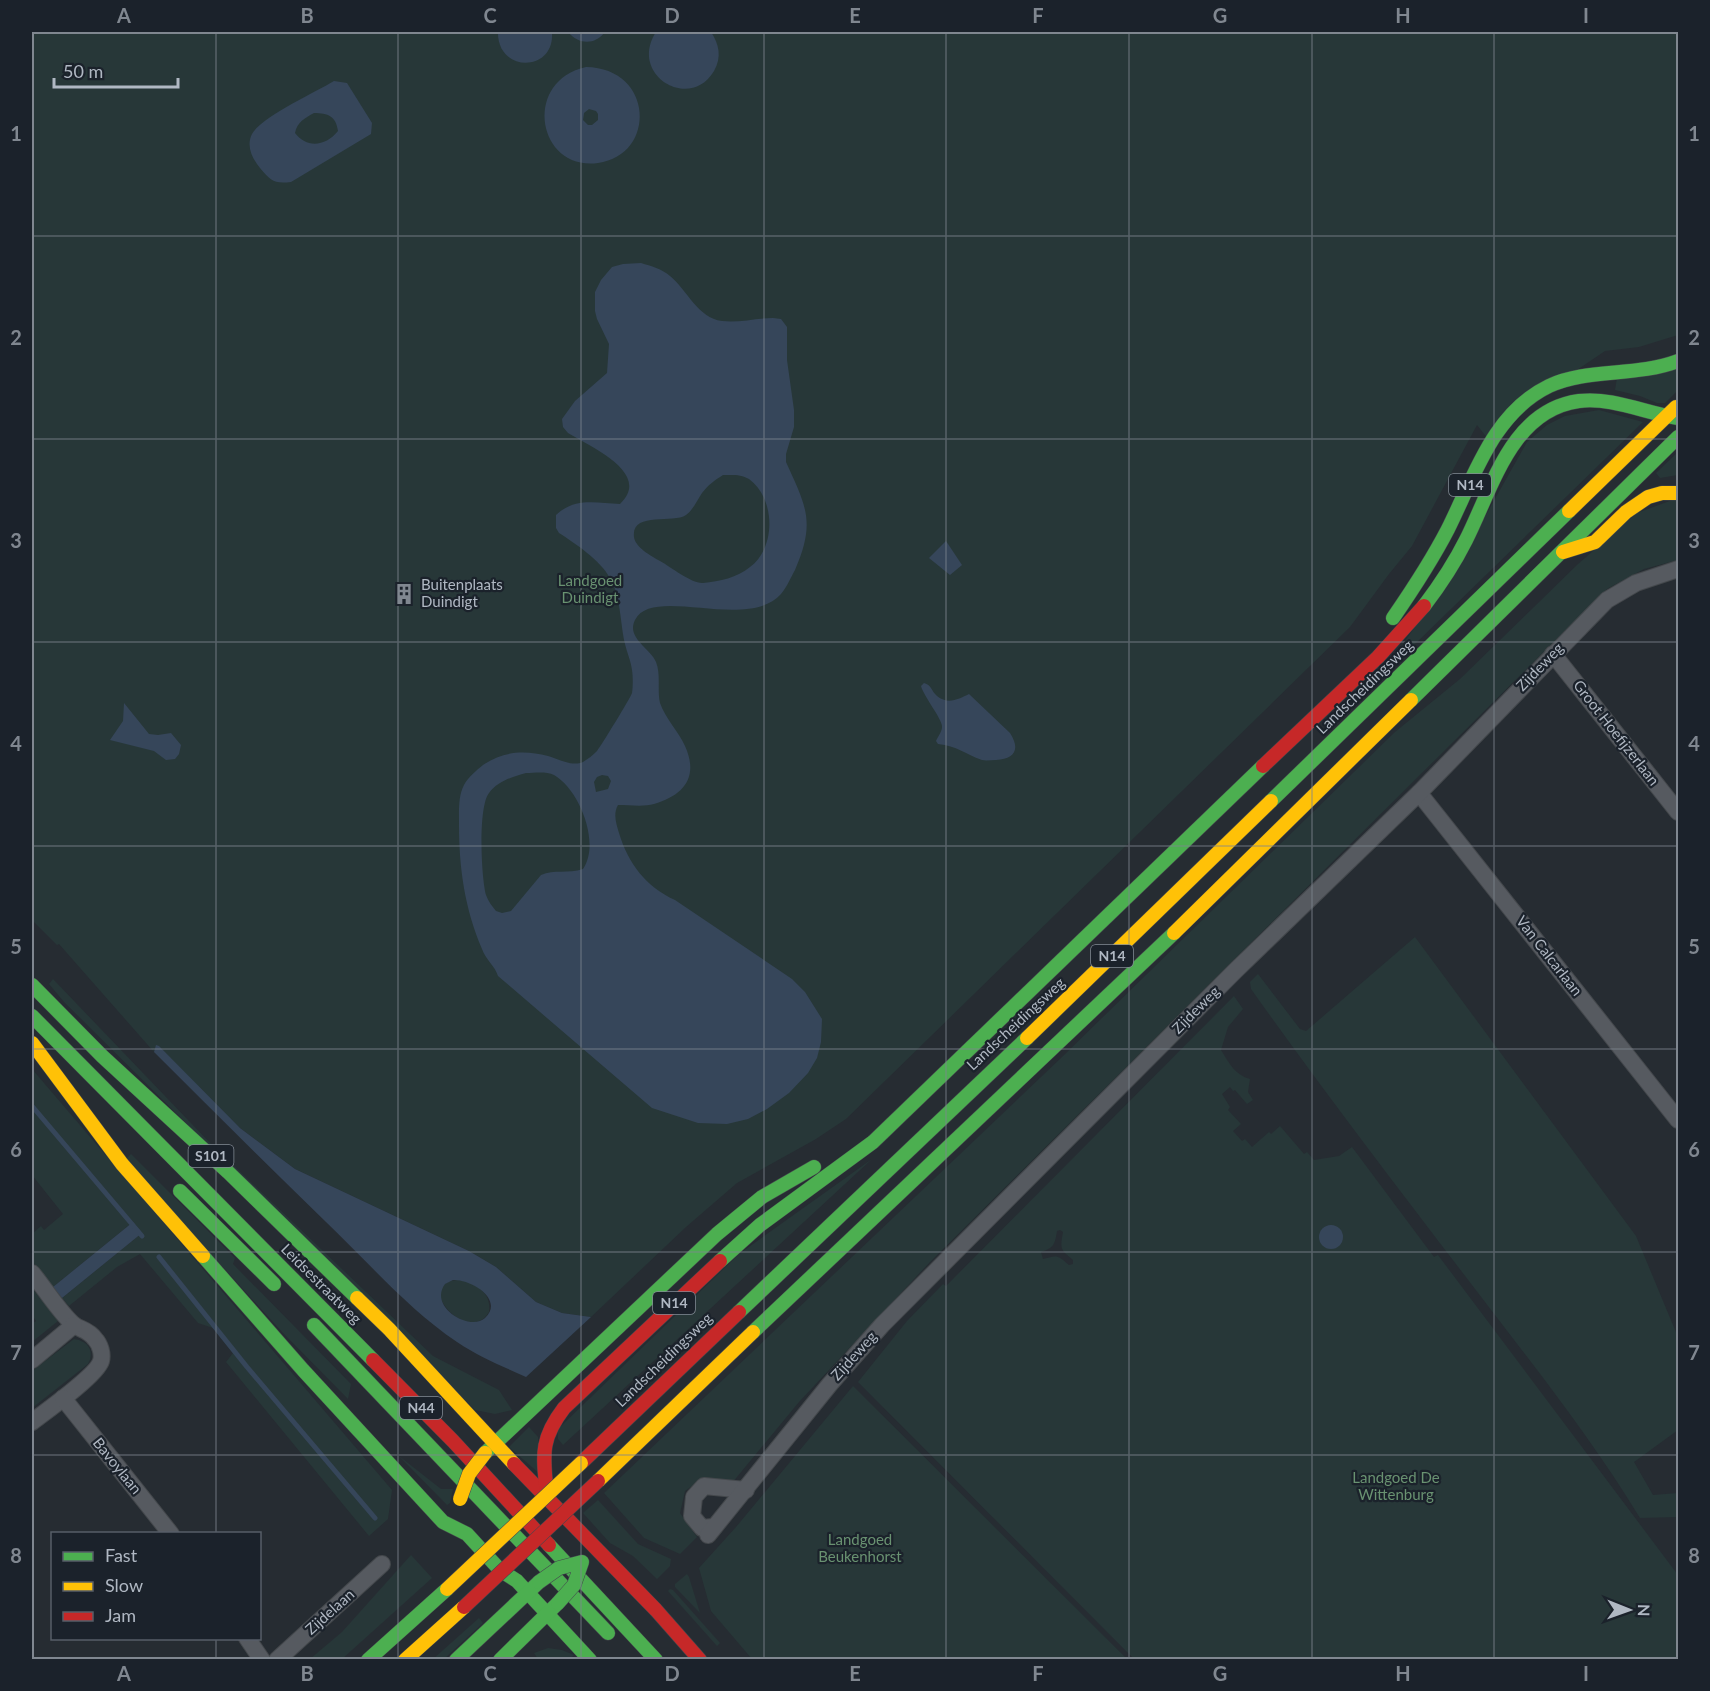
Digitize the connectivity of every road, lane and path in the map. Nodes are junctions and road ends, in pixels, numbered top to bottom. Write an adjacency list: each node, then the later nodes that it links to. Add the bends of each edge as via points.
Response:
1 (1678, 361): 10 (main road, N14, via 1652,369 1560,382 1539,391 1512,414 1488,446 1410,594)
2 (1678, 405): 3 (main road, Landscheidingsweg / N14)
3 (1672, 417): 5 (main road, Landscheidingsweg / N14); 10 (main road, N14, via 1611,401 1589,400 1564,403 1534,420 1510,448 1438,586 1383,653)
4 (1677, 440): 5 (main road); 7 (main road, N14)
5 (1638, 444): 46 (main road, Landscheidingsweg / N14, bridge, via 1131,938 581,1463)
6 (1678, 492): 7 (main road, via 1648,497 1594,542)
7 (1563, 552): 47 (main road, N14, bridge, via 1149,957)
8 (1678, 569): 9 (street, Zijdeweg, via 1636,583 1607,600)
9 (1553, 654): 11 (street, Zijdeweg); 12 (street, Groot Hoefijzerlaan)
10 (1327, 704): 16 (main road, N14)
11 (1419, 793): 18 (street, Van Calcarlaan); 30 (street, Zijdeweg, via 1235,971 882,1325 830,1383)
12 (1678, 812)
13 (32, 985): 27 (main road, S101, via 388,1329)
14 (32, 1016): 20 (main road, Leidsestraatweg / S101)
15 (32, 1042): 17 (main road); 34 (main road, via 122,1164 288,1354 443,1522)
16 (908, 1108): 29 (main road, N14, via 869,1136 762,1197 663,1284); 31 (main road, N14, via 848,1162 744,1238 564,1408 552,1423 544,1444)
17 (98, 1110)
18 (1678, 1120)
19 (174, 1185): 22 (main road)
20 (255, 1240): 51 (main road, Leidsestraatweg / N44, via 453,1441)
21 (32, 1273): 24 (street)
22 (284, 1294)
23 (301, 1311): 43 (main road, N44)
24 (74, 1325): 25 (street); 26 (street, via 95,1339 101,1348 101,1361)
25 (32, 1360)
26 (63, 1398): 28 (street); 33 (street, Bavoylaan)
27 (462, 1409): 29 (main road, N44)
28 (32, 1422)
29 (490, 1449): 31 (main road, N44); 34 (main road, N14, bridge, via 466,1475 460,1499)
30 (746, 1490): 30 (street, Zijdeweg, via 711,1531 702,1528 692,1516 694,1497 704,1485)
31 (547, 1497): 32 (main road, N44)
32 (570, 1521): 35 (main road); 37 (main road, N44)
33 (170, 1532)
34 (466, 1534): 38 (main road)
35 (584, 1560): 37 (main road); 39 (main road, bridge, via 559,1568); 40 (main road, bridge, via 574,1585)
36 (382, 1564): 45 (street, Zijdelaan)
37 (616, 1568): 52 (main road, N44)
38 (500, 1570): 39 (main road); 41 (main road)
39 (528, 1593): 40 (main road); 41 (main road)
40 (548, 1614): 49 (main road); 50 (main road)
41 (501, 1617): 48 (main road)
42 (248, 1640): 44 (street)
43 (614, 1640)
44 (262, 1659)
45 (277, 1659)
46 (369, 1659)
47 (405, 1659)
48 (456, 1659)
49 (500, 1659)
50 (590, 1659)
51 (656, 1659)
52 (700, 1659)

